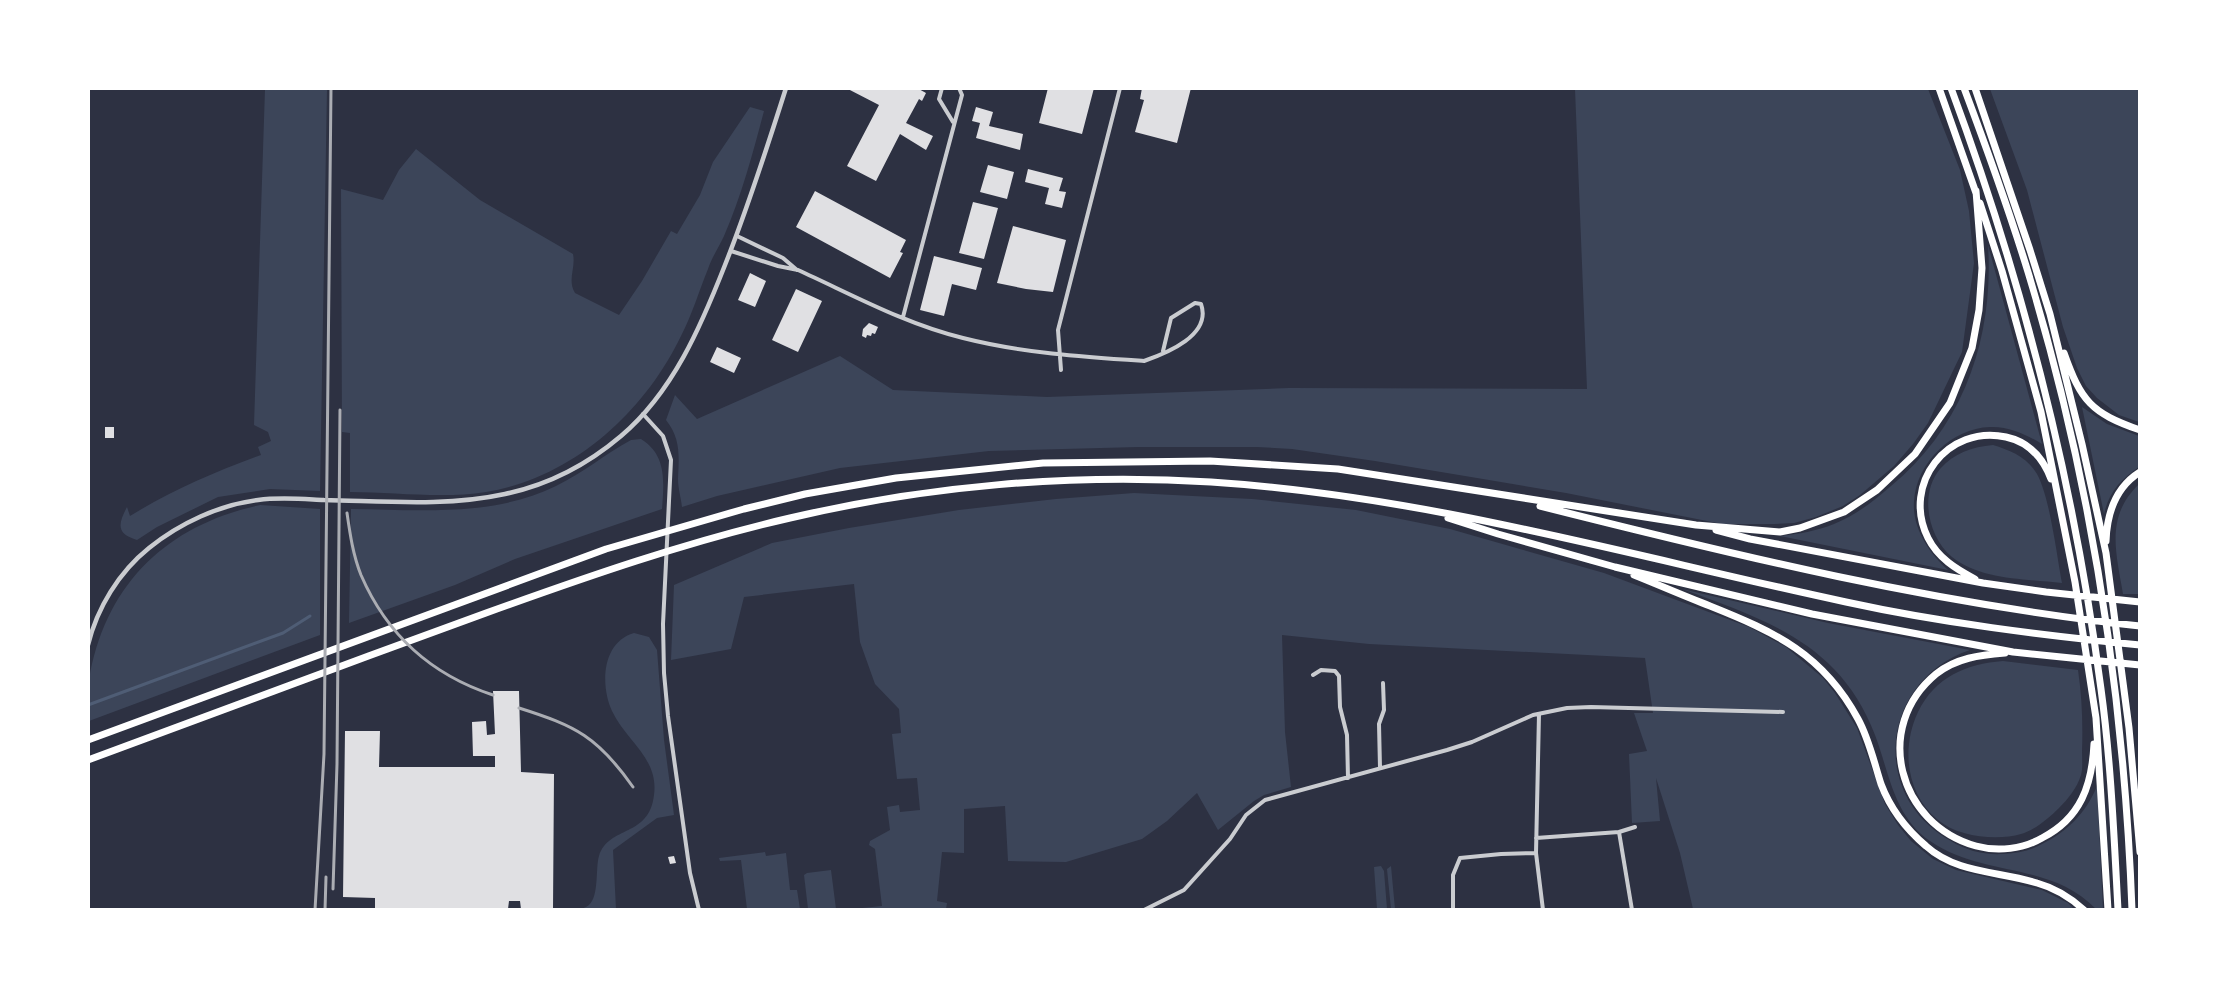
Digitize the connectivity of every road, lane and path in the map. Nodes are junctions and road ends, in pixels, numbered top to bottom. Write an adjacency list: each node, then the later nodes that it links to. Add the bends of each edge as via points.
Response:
1 (786, 88): 11 (street)
2 (942, 88): 9 (street, via 939,99)
3 (959, 88): 9 (street, via 962,95)
4 (1120, 88): 17 (street, via 1058,330)
5 (1939, 88): 10 (highway)
6 (1951, 88): 59 (highway, via 2028,323 2060,457 2101,689)
7 (1964, 88): 60 (highway, via 2028,273 2083,492 2115,687 2126,790)
8 (1975, 88): 14 (highway)
9 (954, 122): 15 (street)
10 (1976, 191): 24 (highway, via 1982,268 1972,348 1950,403 1915,454 1858,504 1810,525 1780,532); 25 (highway, via 2041,412)
11 (737, 236): 12 (street); 13 (street, via 783,258)
12 (731, 250): 13 (street); 19 (street, via 689,347)
13 (798, 270): 15 (street)
14 (2050, 314): 20 (highway, via 2081,394 2106,416); 26 (highway)
15 (903, 317): 17 (street, via 962,338)
16 (1163, 351): 16 (street, via 1195,334 1202,325 1201,304 1195,303 1171,318); 17 (street, via 1144,361)
17 (1058, 354): 18 (street)
18 (1061, 370)
19 (643, 414): 31 (street, via 622,436 583,463 532,487 505,494 434,502 261,499 220,508 183,525 131,564 97,617); 52 (street, via 663,436 671,460 664,673 687,854)
20 (2139, 430)
21 (2139, 472): 26 (highway, via 2113,503 2106,530)
22 (1500, 496): 24 (highway); 30 (highway, via 1720,552 1926,595); 41 (highway, via 1338,469 1210,461 1043,463 836,488 744,509 606,549)
23 (1424, 510): 27 (highway); 32 (highway, via 1853,604 2002,629); 42 (highway, via 1383,501 1218,483 1064,481 873,501 678,547 596,574)
24 (1696, 525): 28 (highway)
25 (2067, 546): 28 (highway, via 2050,476 2039,456 2027,445 2006,437 1967,438 1950,447 1930,470 1920,499 1921,513 1928,539 1945,561); 39 (highway)
26 (2106, 553): 40 (highway)
27 (1615, 567): 33 (highway, via 1812,614); 57 (highway, via 1753,623 1792,645 1819,667 1835,683 1859,720 1890,804 1928,848 1959,865 2036,882)
28 (1983, 583): 29 (highway)
29 (2139, 602)
30 (2139, 626)
31 (88, 645)
32 (2139, 645)
33 (2013, 652): 34 (highway); 39 (highway, via 1967,658 1949,665 1924,686 1909,710 1901,741 1903,773 1918,807 1935,825 1950,836 1984,848 2020,847 2056,831 2071,816 2088,786)
34 (2139, 665)
35 (1313, 675): 44 (street, via 1321,670 1335,671 1339,676)
36 (1383, 683): 43 (street)
37 (1784, 712): 38 (street, via 1591,707)
38 (1539, 714): 43 (street, via 1472,742); 48 (street)
39 (2096, 718): 58 (highway)
40 (2130, 728): 45 (highway); 49 (highway)
41 (88, 740)
42 (88, 760)
43 (1380, 768): 44 (street)
44 (1348, 778): 53 (street, via 1265,800 1246,815 1214,859 1184,890)
45 (2139, 778)
46 (1635, 827): 47 (street)
47 (1619, 832): 48 (street); 56 (street)
48 (1536, 838): 50 (street)
49 (2139, 852)
50 (1536, 853): 54 (street, via 1460,858 1453,875); 55 (street)
51 (693, 909): 52 (street)
52 (699, 909)
53 (1144, 909)
54 (1453, 909)
55 (1543, 909)
56 (1632, 909)
57 (2084, 909)
58 (2108, 909)
59 (2118, 909)
60 (2132, 909)

